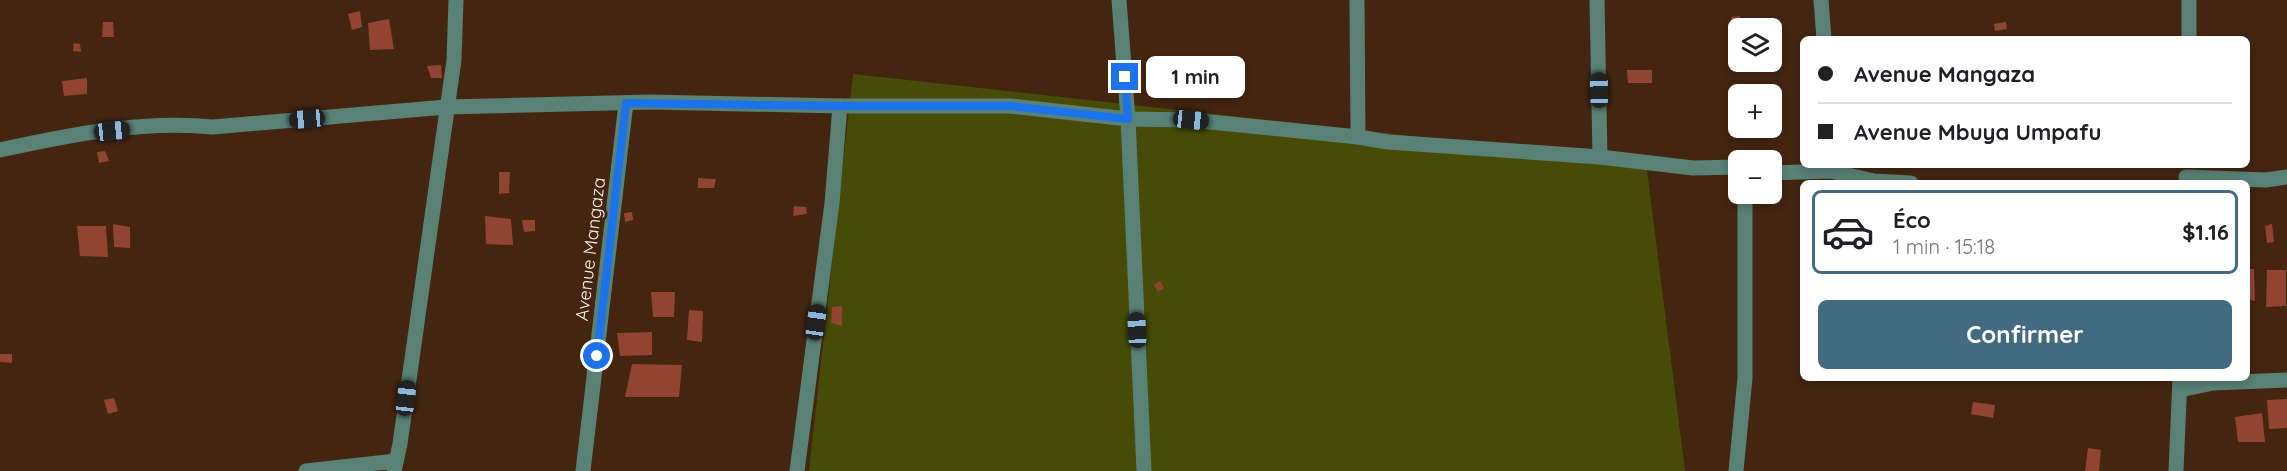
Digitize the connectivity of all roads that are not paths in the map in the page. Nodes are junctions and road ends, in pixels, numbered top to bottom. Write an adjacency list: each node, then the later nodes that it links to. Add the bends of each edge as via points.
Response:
1 (456, 0): 11 (street, via 454,60)
2 (1119, 0): 12 (street)
3 (1357, 0): 13 (street)
4 (1597, 0): 15 (street)
5 (1821, 0): 7 (street)
6 (2189, 0): 8 (street)
7 (1824, 36)
8 (2189, 36)
9 (626, 103): 10 (street); 11 (street); 27 (street, Avenue Mangaza)
10 (840, 106): 12 (street, via 1010,106); 28 (street, via 824,270)
11 (446, 107): 14 (street, via 213,127 179,123 67,135); 25 (street)
12 (1128, 119): 13 (street, via 1191,120); 29 (street)
13 (1358, 137): 15 (street)
14 (0, 150)
15 (1600, 157): 16 (street, via 1693,168)
16 (1728, 167)
17 (1831, 168): 18 (street); 21 (street)
18 (1782, 172)
19 (2185, 175): 20 (street, via 2266,180)
20 (2287, 177)
21 (1871, 180)
22 (1745, 204): 30 (street, via 1745,378)
23 (2287, 380): 24 (street)
24 (2180, 384): 31 (street)
25 (395, 466): 26 (street)
26 (306, 471)
27 (583, 471)
28 (797, 471)
29 (1144, 471)
30 (1736, 471)
31 (2176, 471)

